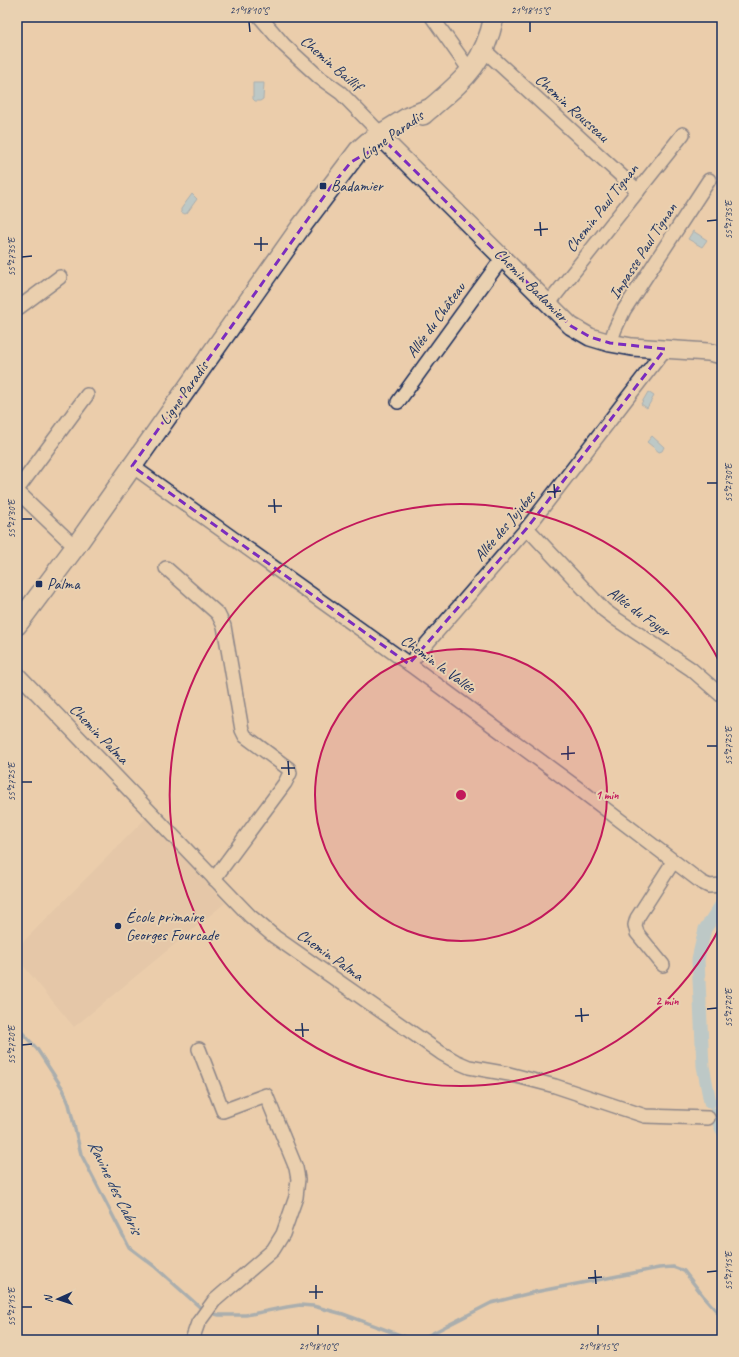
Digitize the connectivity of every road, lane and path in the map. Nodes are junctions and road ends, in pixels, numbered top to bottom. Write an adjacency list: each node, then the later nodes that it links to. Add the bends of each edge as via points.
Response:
1 (260, 17): 7 (street, Chemin Baillif, via 284,45 320,78 341,93)
2 (432, 17): 5 (street)
3 (494, 17): 4 (main road, Ligne Paradis)
4 (484, 50): 5 (main road, Ligne Paradis); 9 (street, Chemin Rousseau)
5 (472, 70): 7 (main road, Ligne Paradis, via 432,108 408,117)
6 (683, 134): 9 (street, Chemin Paul Tignan)
7 (384, 138): 10 (street, Chemin Badamier); 19 (main road, Ligne Paradis, via 368,142 359,150 300,228)
8 (709, 180): 14 (street, Impasse Paul Tignan, via 624,310)
9 (638, 191): 12 (street, Chemin Paul Tignan)
10 (503, 257): 12 (street, Chemin Badamier); 18 (street, Allée du Château)
11 (60, 277): 13 (street)
12 (549, 303): 14 (street, Chemin Badamier, via 571,326 590,337)
13 (17, 309)
14 (610, 344): 15 (street, Chemin Badamier)
15 (665, 349): 16 (street, Chemin Badamier); 21 (street, Allée des Jujubes)
16 (722, 355)
17 (87, 395): 20 (street)
18 (398, 402)
19 (132, 466): 22 (main road, Ligne Paradis); 25 (street, Chemin la Vallée)
20 (17, 490): 22 (street)
21 (527, 528): 25 (street, Allée des Jujubes); 27 (street, Allée du Foyer, via 604,610 691,669)
22 (76, 546): 24 (main road, Ligne Paradis)
23 (166, 568): 29 (street, via 218,614 224,626 242,730 245,736 290,773)
24 (17, 625)
25 (409, 664): 28 (street, Chemin la Vallée)
26 (17, 673): 29 (street, Chemin Palma)
27 (722, 696)
28 (674, 862): 30 (street, Chemin la Vallée, via 709,886); 31 (street, via 635,925 637,933)
29 (214, 879): 33 (street, Chemin Palma, via 250,916 275,937 455,1061 484,1071 509,1074 555,1086 645,1116)
30 (722, 885)
31 (663, 965)
32 (199, 1049): 34 (street, via 222,1112 266,1095 296,1168 298,1179 296,1197 283,1234 273,1250 214,1301 198,1323)
33 (708, 1118)
34 (192, 1340)

